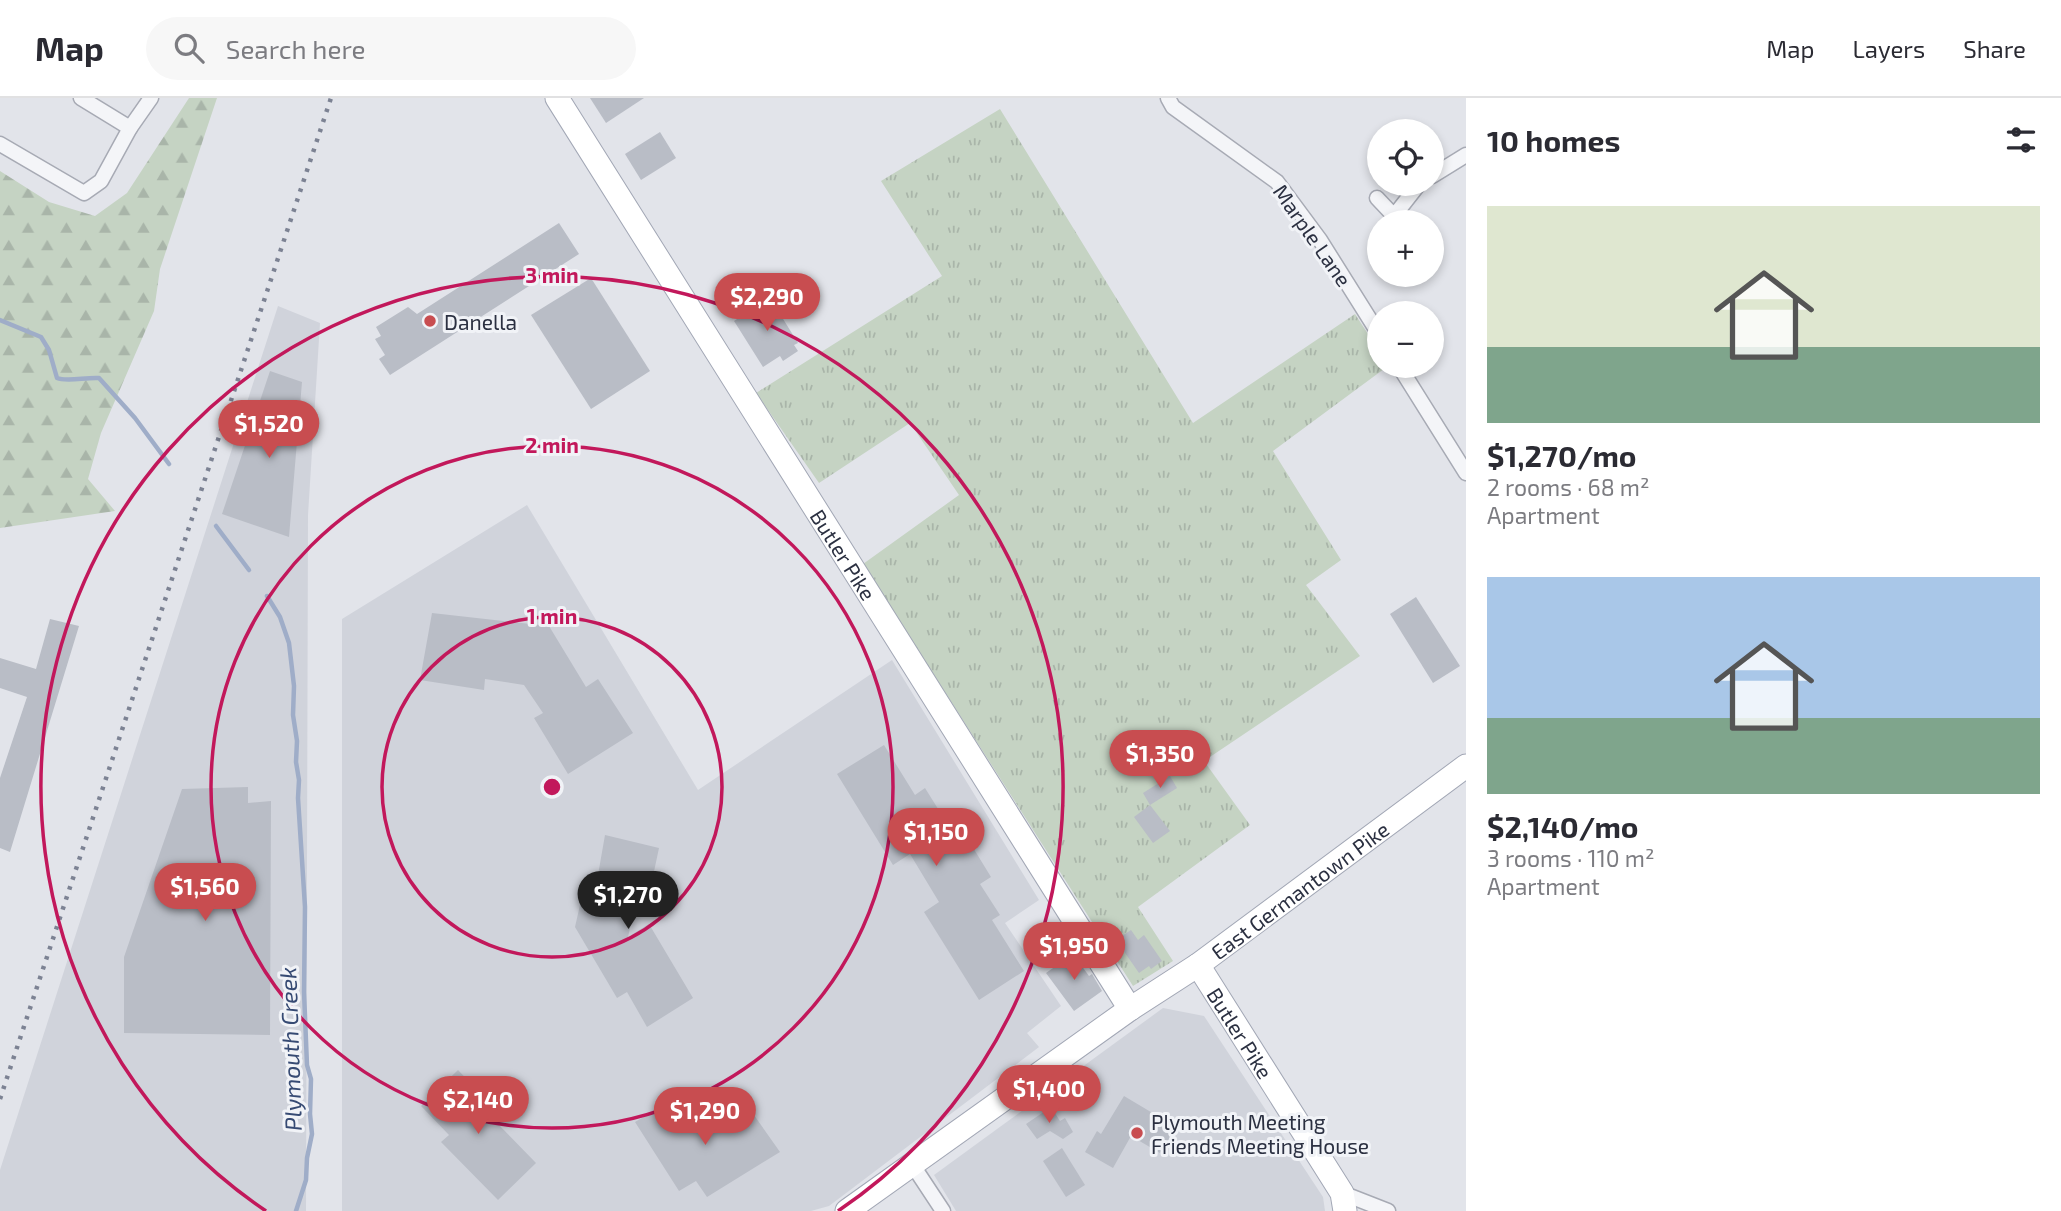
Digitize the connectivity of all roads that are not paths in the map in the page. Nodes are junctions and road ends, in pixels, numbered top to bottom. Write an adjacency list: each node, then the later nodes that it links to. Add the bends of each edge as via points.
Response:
1 (81, 98): 5 (street)
2 (151, 98): 5 (street)
3 (557, 98): 16 (main road, Butler Pike)
4 (1168, 98): 11 (street, Marple Lane, via 1173,107 1277,181)
5 (130, 128): 6 (street, via 101,181 84,193)
6 (0, 144)
7 (1466, 155): 8 (street)
8 (1444, 169)
9 (1410, 196): 10 (street, via 1394,216)
10 (1377, 198)
11 (1367, 315)
12 (1407, 378): 13 (street)
13 (1466, 473)
14 (1466, 766): 15 (main road, East Germantown Pike)
15 (1198, 965): 16 (main road, East Germantown Pike); 18 (main road, Butler Pike)
16 (1130, 1009): 17 (main road, East Germantown Pike)
17 (912, 1164): 19 (main road, East Germantown Pike); 20 (street)
18 (1344, 1202): 21 (street)
19 (847, 1211)
20 (943, 1211)
21 (1388, 1211)

